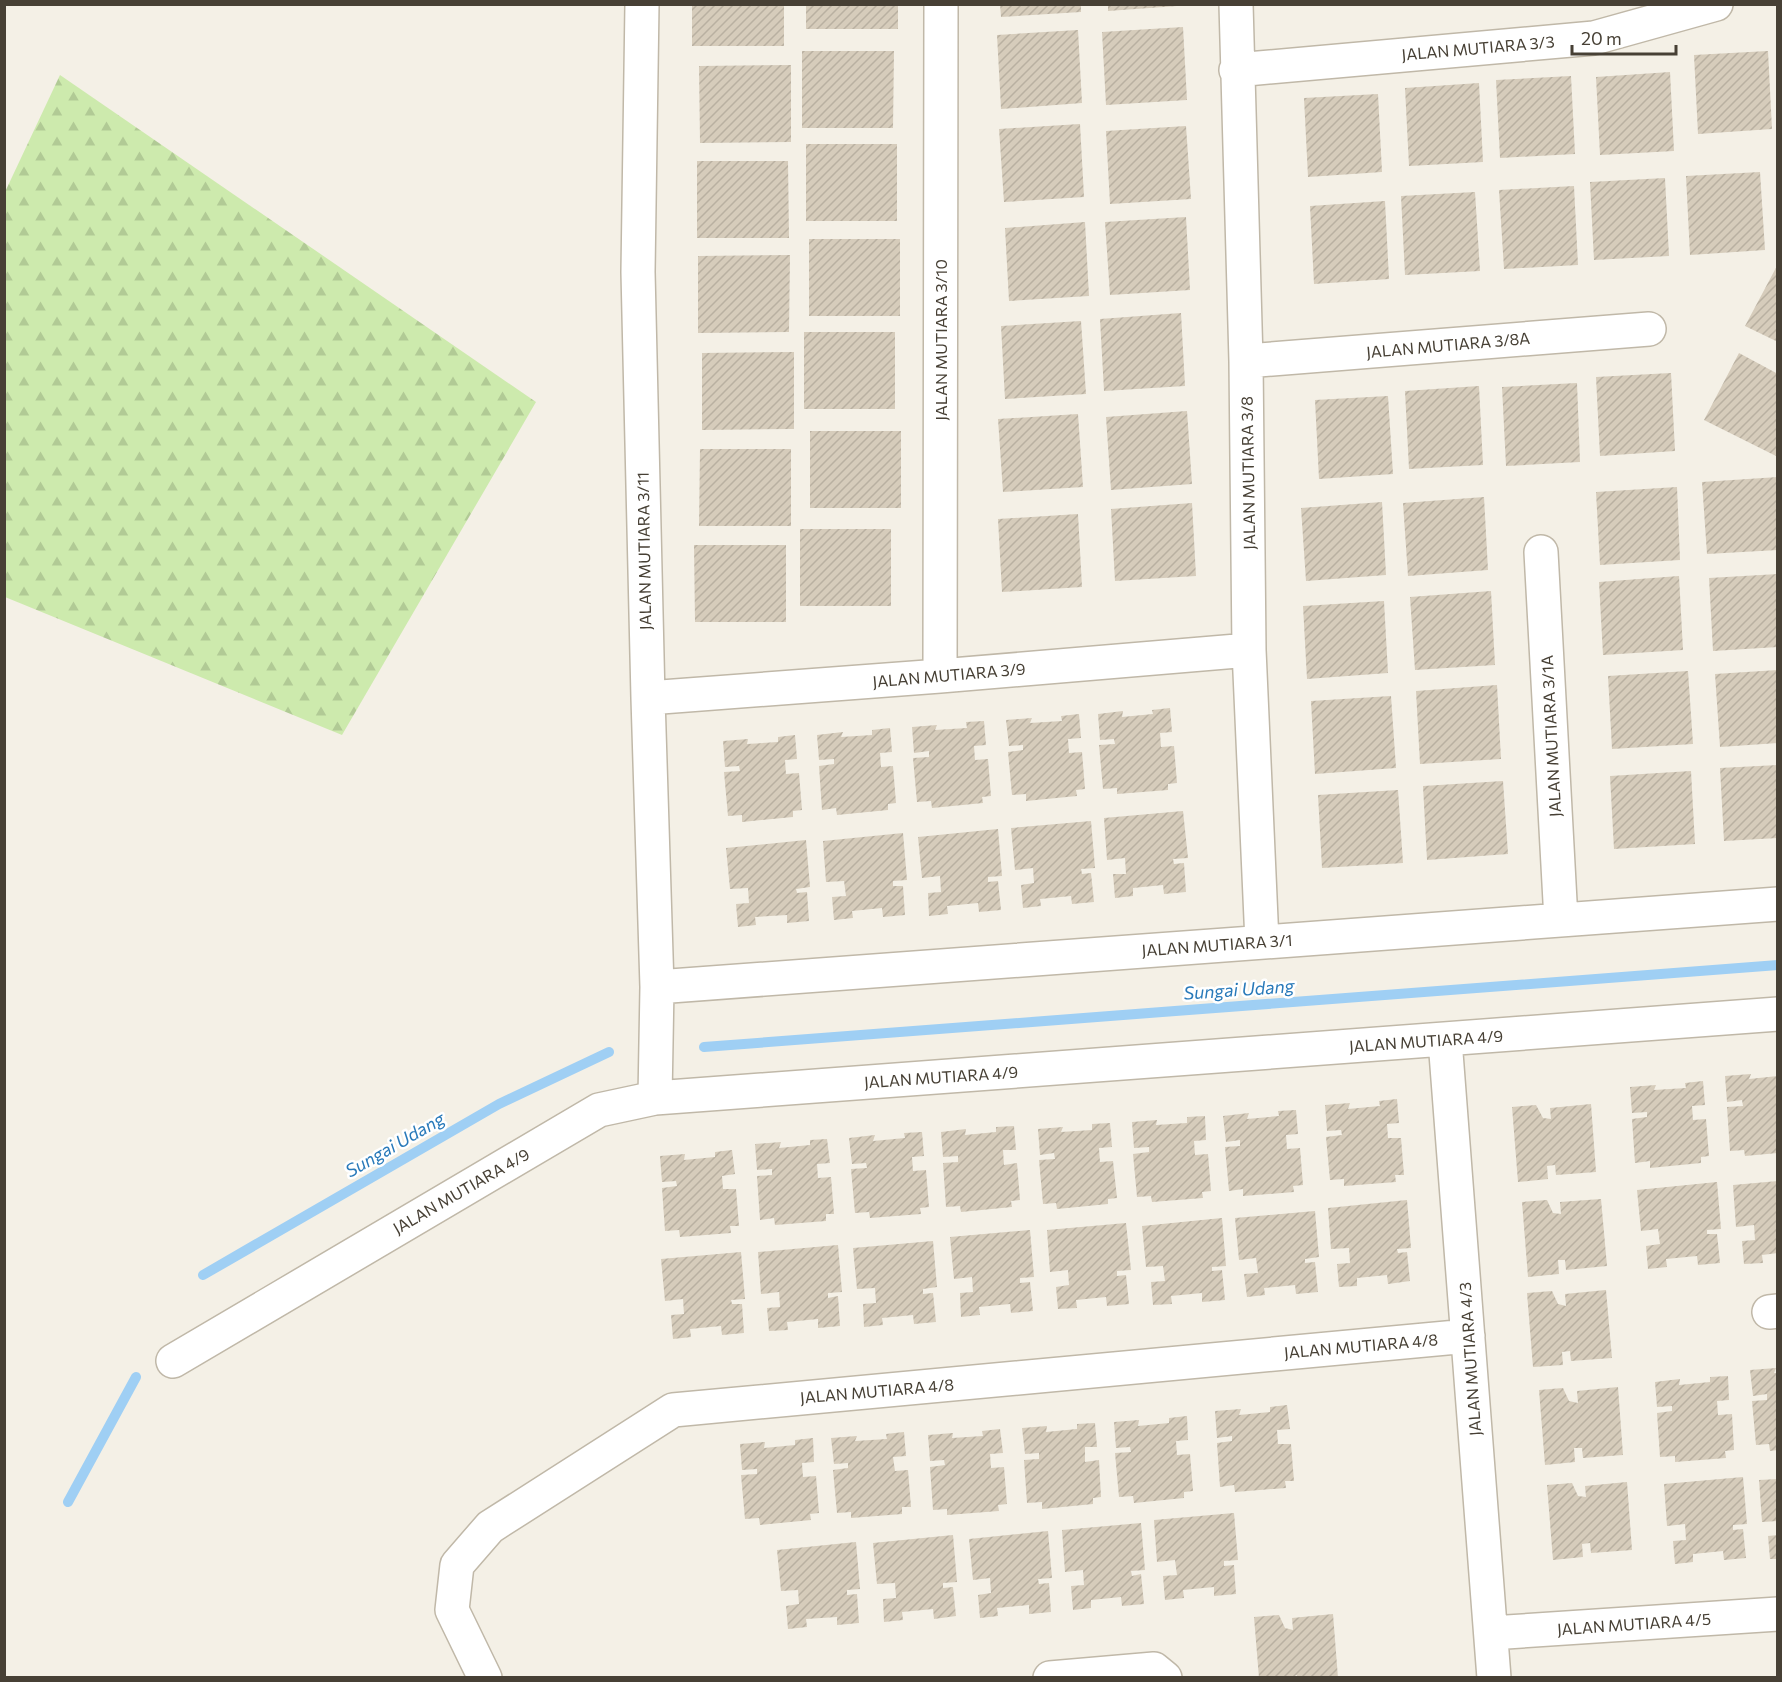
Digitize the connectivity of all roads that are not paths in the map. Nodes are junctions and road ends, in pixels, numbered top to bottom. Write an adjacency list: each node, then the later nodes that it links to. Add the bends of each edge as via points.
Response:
1 (642, 4): 11 (street, JALAN MUTIARA 3/11, via 638,272)
2 (941, 4): 10 (street, JALAN MUTIARA 3/10)
3 (1236, 4): 5 (street, JALAN MUTIARA 3/8)
4 (1716, 4): 5 (street, JALAN MUTIARA 3/3, via 1594,38)
5 (1236, 70): 7 (street, JALAN MUTIARA 3/8)
6 (1649, 329): 7 (street, JALAN MUTIARA 3/8A)
7 (1246, 361): 9 (street, JALAN MUTIARA 3/8)
8 (1541, 552): 13 (street, JALAN MUTIARA 3/1A)
9 (1249, 650): 10 (street, JALAN MUTIARA 3/9); 14 (street, JALAN MUTIARA 3/8)
10 (940, 676): 11 (street, JALAN MUTIARA 3/9)
11 (648, 698): 15 (street, JALAN MUTIARA 3/11)
12 (1778, 904): 13 (street, JALAN MUTIARA 3/1)
13 (1561, 920): 14 (street, JALAN MUTIARA 3/1)
14 (1262, 942): 15 (street, JALAN MUTIARA 3/1)
15 (657, 987): 18 (street, JALAN MUTIARA 3/11)
16 (1778, 1014): 17 (street, JALAN MUTIARA 4/9)
17 (1445, 1040): 18 (street, JALAN MUTIARA 4/9); 19 (street, JALAN MUTIARA 4/3)
18 (656, 1098): 20 (street, JALAN MUTIARA 4/9, via 599,1110)
19 (1468, 1336): 22 (street, JALAN MUTIARA 4/3); 23 (street, JALAN MUTIARA 4/8, via 673,1410 490,1527 457,1565 452,1610)
20 (173, 1361)
21 (1778, 1614): 22 (street, JALAN MUTIARA 4/5)
22 (1491, 1634): 26 (street, JALAN MUTIARA 4/3)
23 (485, 1677)
24 (1050, 1677): 25 (street, via 1154,1670)
25 (1165, 1677)
26 (1494, 1677)

